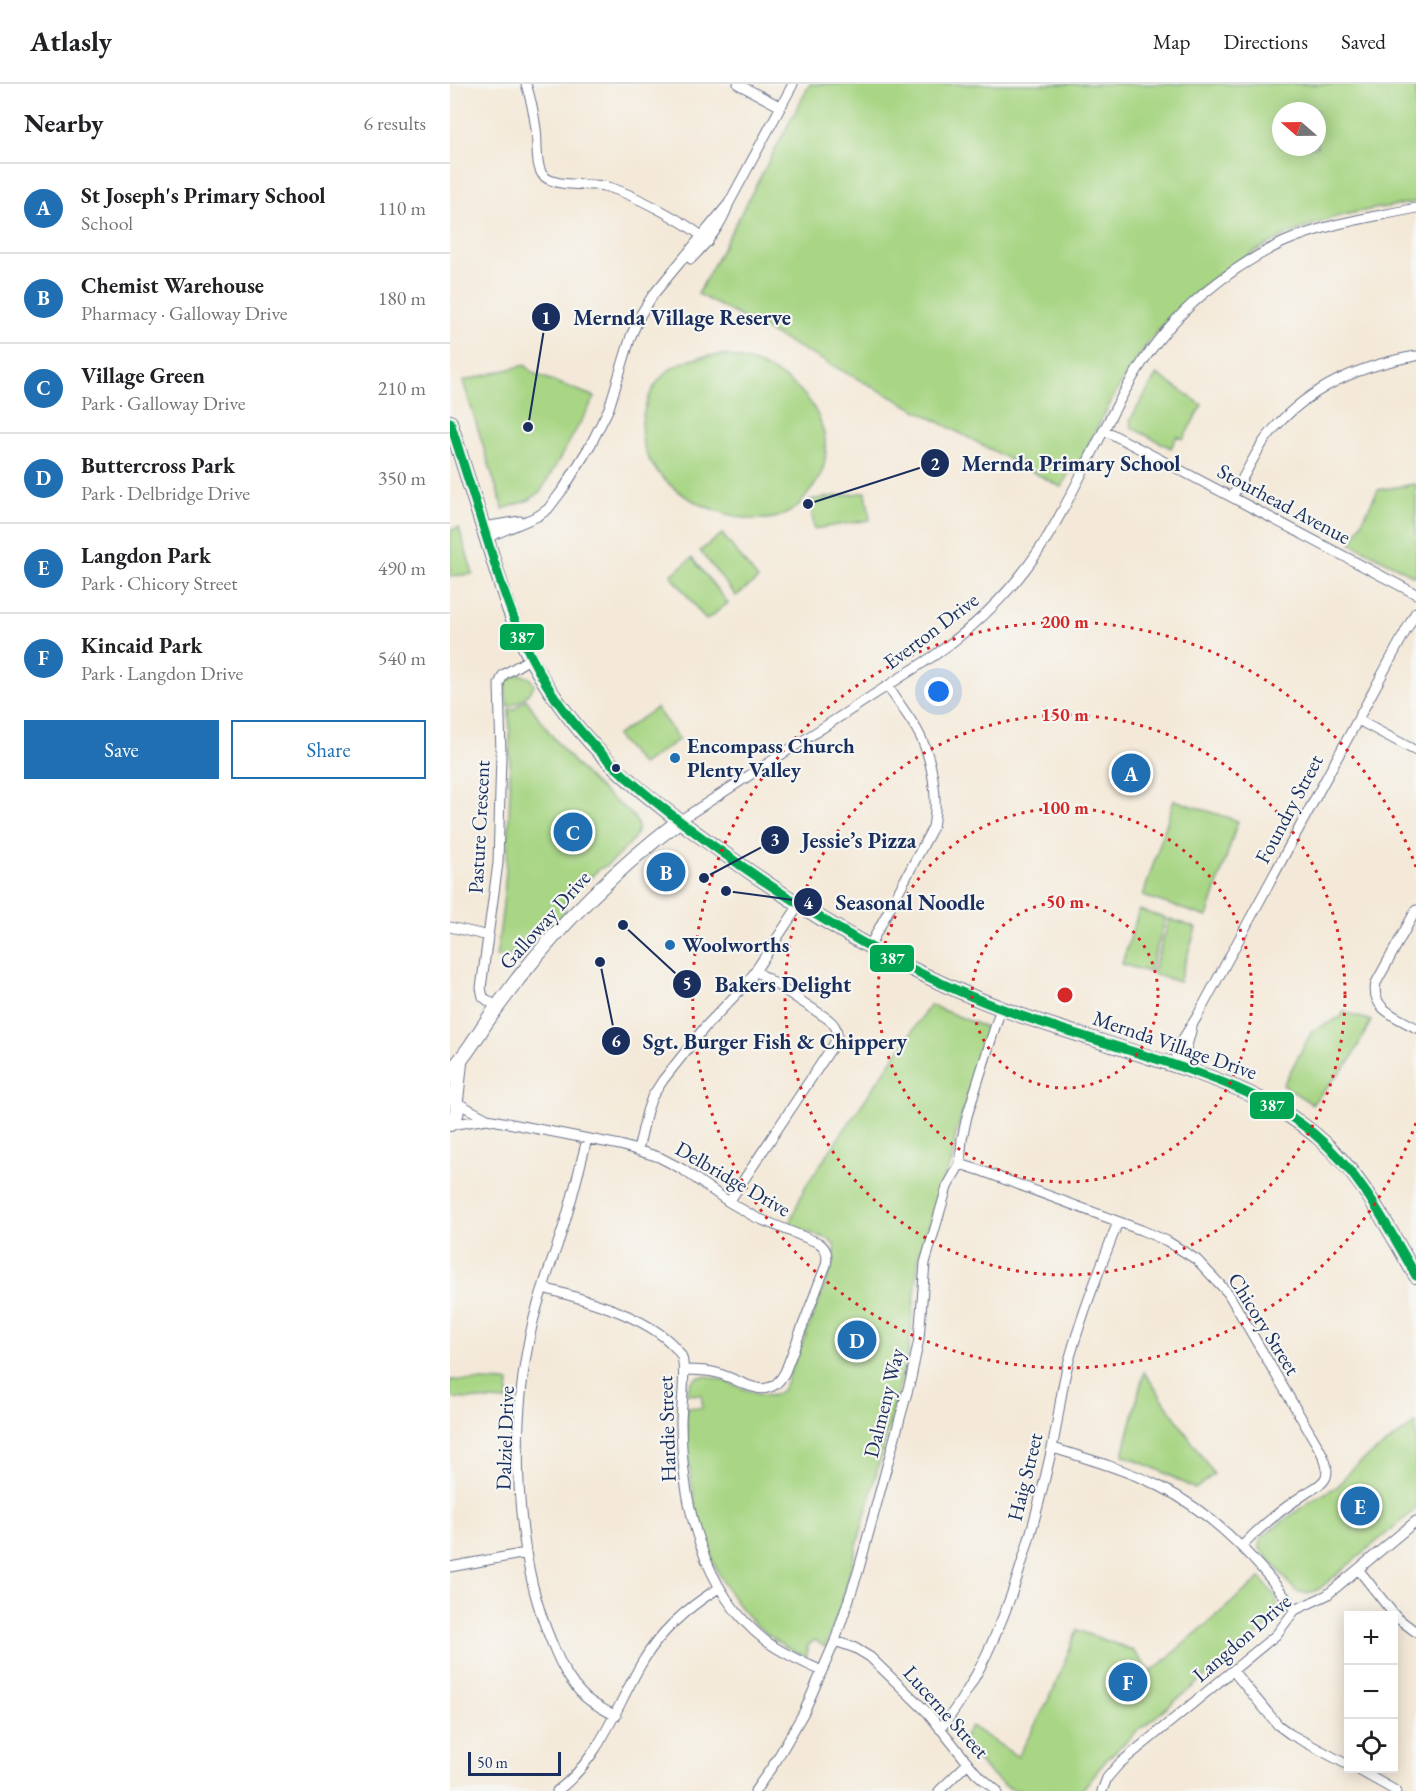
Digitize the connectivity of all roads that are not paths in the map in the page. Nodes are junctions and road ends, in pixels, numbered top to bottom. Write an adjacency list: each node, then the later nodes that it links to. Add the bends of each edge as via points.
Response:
1 (526, 84): 6 (street, via 540,170 547,179 616,190)
2 (738, 84): 4 (street)
3 (794, 84): 4 (street)
4 (781, 107): 6 (street, via 724,217)
5 (1416, 208): 9 (street, Everton Drive, via 1313,231 1233,272 1194,303 1153,347)
6 (706, 239): 11 (street, via 690,261 674,271 653,295 641,314 609,408 564,488 538,516)
7 (1416, 356): 10 (street, via 1368,366 1311,396 1277,425)
8 (450, 422): 11 (street, Mernda Village Drive)
9 (1104, 430): 10 (street, Stourhead Avenue); 15 (street, Everton Drive, via 1045,541 1002,598 957,640)
10 (1232, 497): 12 (street, Stourhead Avenue)
11 (484, 533): 14 (street, Mernda Village Drive, via 506,602)
12 (1416, 594)
13 (1416, 612): 16 (street, Foundry Street)
14 (531, 658): 18 (street, Mernda Village Drive, via 560,705 595,749 644,795); 22 (street, Pasture Crescent, via 503,675 498,684 501,803)
15 (888, 686): 18 (street, Everton Drive); 23 (street, via 926,748 936,812 933,827)
16 (1358, 720): 17 (street); 28 (street, Foundry Street, via 1181,1042)
17 (1416, 751)
18 (679, 821): 19 (street, Mernda Village Drive); 25 (street, Galloway Drive, via 586,901)
19 (799, 905): 23 (street, Mernda Village Drive); 24 (street)
20 (1416, 910): 27 (street, via 1374,990 1381,1007)
21 (450, 927): 22 (street)
22 (489, 936): 25 (street, Pasture Crescent, via 481,988 483,997)
23 (869, 947): 26 (street, Mernda Village Drive)
24 (756, 971): 34 (street, via 663,1080 646,1111); 36 (street, via 828,1018 838,1035)
25 (497, 1006): 29 (street, Galloway Drive)
26 (1001, 1008): 28 (street, Mernda Village Drive); 35 (street, Dalmeny Way, via 968,1116)
27 (1416, 1028)
28 (1177, 1066): 38 (street, Mernda Village Drive, via 1258,1096 1318,1137 1362,1186)
29 (455, 1067): 30 (street, Galloway Drive)
30 (454, 1099): 31 (street, Delbridge Drive); 32 (street, Galloway Drive, via 457,1115)
31 (487, 1119): 32 (street, Delbridge Drive); 33 (street, Delbridge Drive)
32 (450, 1124)
33 (587, 1139): 34 (street, Delbridge Drive); 39 (street, Dalziel Drive)
34 (638, 1150): 36 (street, Delbridge Drive, via 682,1169)
35 (960, 1164): 37 (street, Chicory Street); 50 (street, Dalmeny Way, via 947,1187 925,1263 919,1340 911,1378 861,1562)
36 (729, 1202): 40 (street, Delbridge Drive, via 819,1243 827,1252 826,1265 785,1372 773,1388 763,1389 718,1373)
37 (1118, 1222): 41 (street, Haig Street, via 1084,1311 1066,1373); 43 (street, Chicory Street, via 1182,1250 1228,1293 1326,1462 1322,1484 1287,1505)
38 (1416, 1276)
39 (543, 1288): 40 (street, Hardie Street, via 634,1319 675,1349); 44 (street, Dalziel Drive, via 526,1360 521,1411 520,1472)
40 (684, 1370): 47 (street, Hardie Street, via 681,1437 686,1488 700,1541)
41 (1053, 1448): 43 (street, via 1162,1488); 54 (street, Haig Street, via 1022,1562 1001,1619 975,1678)
42 (1416, 1521): 46 (street, Langdon Drive)
43 (1242, 1546): 48 (street)
44 (526, 1553): 45 (street); 53 (street, Dalziel Drive, via 546,1630 566,1672 584,1697)
45 (450, 1567)
46 (1358, 1569): 48 (street, Langdon Drive, via 1327,1595); 49 (street, via 1396,1617)
47 (719, 1588): 51 (street, Hardie Street, via 739,1616 766,1641); 53 (street, via 689,1607 660,1637 642,1663)
48 (1295, 1610): 52 (street, Langdon Drive, via 1276,1635)
49 (1416, 1632)
50 (835, 1641): 51 (street, Dalmeny Way); 54 (street, Lucerne Street, via 870,1657)
51 (822, 1671): 59 (street, Dalmeny Way, via 804,1712)
52 (1233, 1671): 56 (street, via 1278,1725); 62 (street, Langdon Drive, via 1119,1764)
53 (616, 1716): 58 (street, via 593,1754)
54 (940, 1729): 55 (street, Lucerne Street)
55 (968, 1763): 60 (street); 61 (street, Lucerne Street)
56 (1344, 1763)
57 (1363, 1773): 63 (street)
58 (557, 1791)
59 (755, 1791)
60 (939, 1791)
61 (997, 1791)
62 (1102, 1791)
63 (1396, 1791)

